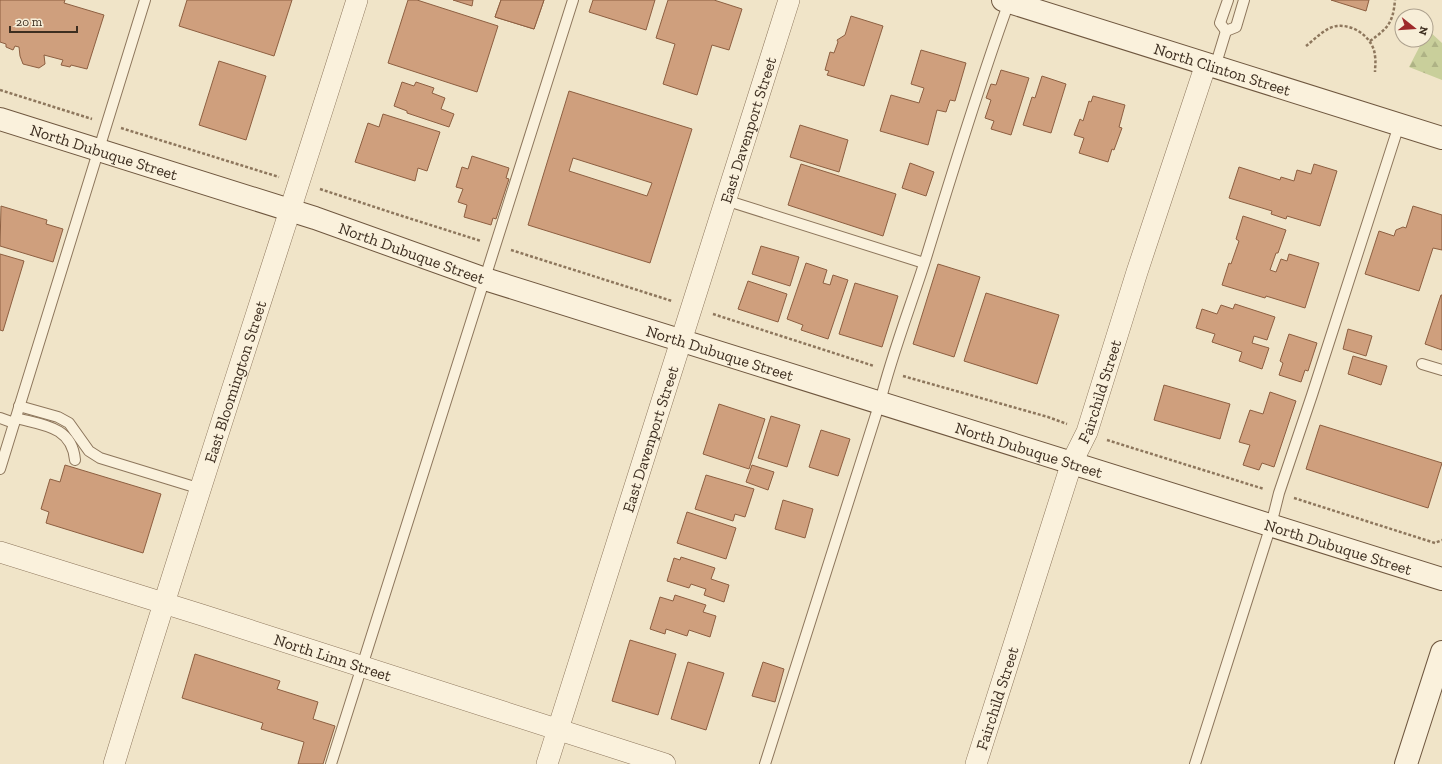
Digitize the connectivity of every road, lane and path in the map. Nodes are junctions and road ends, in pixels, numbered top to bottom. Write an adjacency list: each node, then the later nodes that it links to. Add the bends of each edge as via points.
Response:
1 (145, 0): 16 (lane)
2 (357, 0): 20 (street, East Bloomington Street)
3 (573, 0): 23 (lane)
4 (788, 0): 21 (street, East Davenport Street)
5 (1228, 0): 9 (lane, via 1220,22)
6 (1244, 0): 9 (lane, via 1236,27)
7 (1395, 0): 10 (path, via 1394,13 1386,29)
8 (1006, 1): 12 (main road, North Clinton Street); 24 (lane)
9 (1226, 31): 12 (lane)
10 (1370, 41): 11 (path, via 1350,27 1336,26 1324,31); 13 (path, via 1375,55)
11 (1306, 46)
12 (1210, 66): 17 (main road, North Clinton Street); 35 (street, Fairchild Street, via 1137,272)
13 (1375, 72)
14 (0, 90): 16 (path)
15 (0, 119): 19 (main road, North Dubuque Street)
16 (107, 124): 19 (lane); 20 (path)
17 (1398, 125): 18 (main road, North Clinton Street); 40 (lane)
18 (1442, 138)
19 (99, 150): 22 (main road, North Dubuque Street); 32 (lane)
20 (300, 183): 22 (street, East Bloomington Street); 23 (path)
21 (725, 200): 24 (lane); 26 (street, East Davenport Street)
22 (290, 211): 25 (main road, North Dubuque Street); 39 (street, East Bloomington Street)
23 (496, 246): 25 (lane); 26 (path)
24 (924, 263): 29 (lane)
25 (485, 278): 27 (main road, North Dubuque Street); 47 (lane)
26 (691, 308): 27 (street, East Davenport Street); 29 (path)
27 (681, 339): 31 (main road, North Dubuque Street); 48 (street, East Davenport Street)
28 (1422, 364): 30 (lane)
29 (888, 370): 31 (lane); 35 (path, via 1048,417)
30 (1442, 370)
31 (880, 402): 37 (main road, North Dubuque Street); 53 (lane)
32 (19, 406): 34 (lane); 39 (lane, via 70,423 89,451 100,458)
33 (0, 418): 34 (lane)
34 (15, 420): 36 (lane, via 62,432 75,455); 38 (lane)
35 (1087, 432): 37 (street, Fairchild Street); 40 (path)
36 (75, 460)
37 (1072, 462): 41 (main road, North Dubuque Street); 54 (street, Fairchild Street)
38 (0, 469)
39 (200, 489): 45 (street, East Bloomington Street)
40 (1279, 493): 41 (lane); 42 (path, via 1435,543)
41 (1271, 525): 44 (main road, North Dubuque Street); 55 (lane)
42 (1442, 540)
43 (0, 552): 45 (street, North Linn Street)
44 (1442, 579)
45 (163, 603): 47 (street, North Linn Street); 49 (street, East Bloomington Street)
46 (1442, 652): 56 (main road)
47 (362, 667): 48 (street, North Linn Street); 50 (lane)
48 (557, 730): 51 (street, East Davenport Street); 52 (street, North Linn Street)
49 (114, 764)
50 (331, 764)
51 (546, 764)
52 (665, 764)
53 (765, 764)
54 (976, 764)
55 (1195, 764)
56 (1406, 764)

